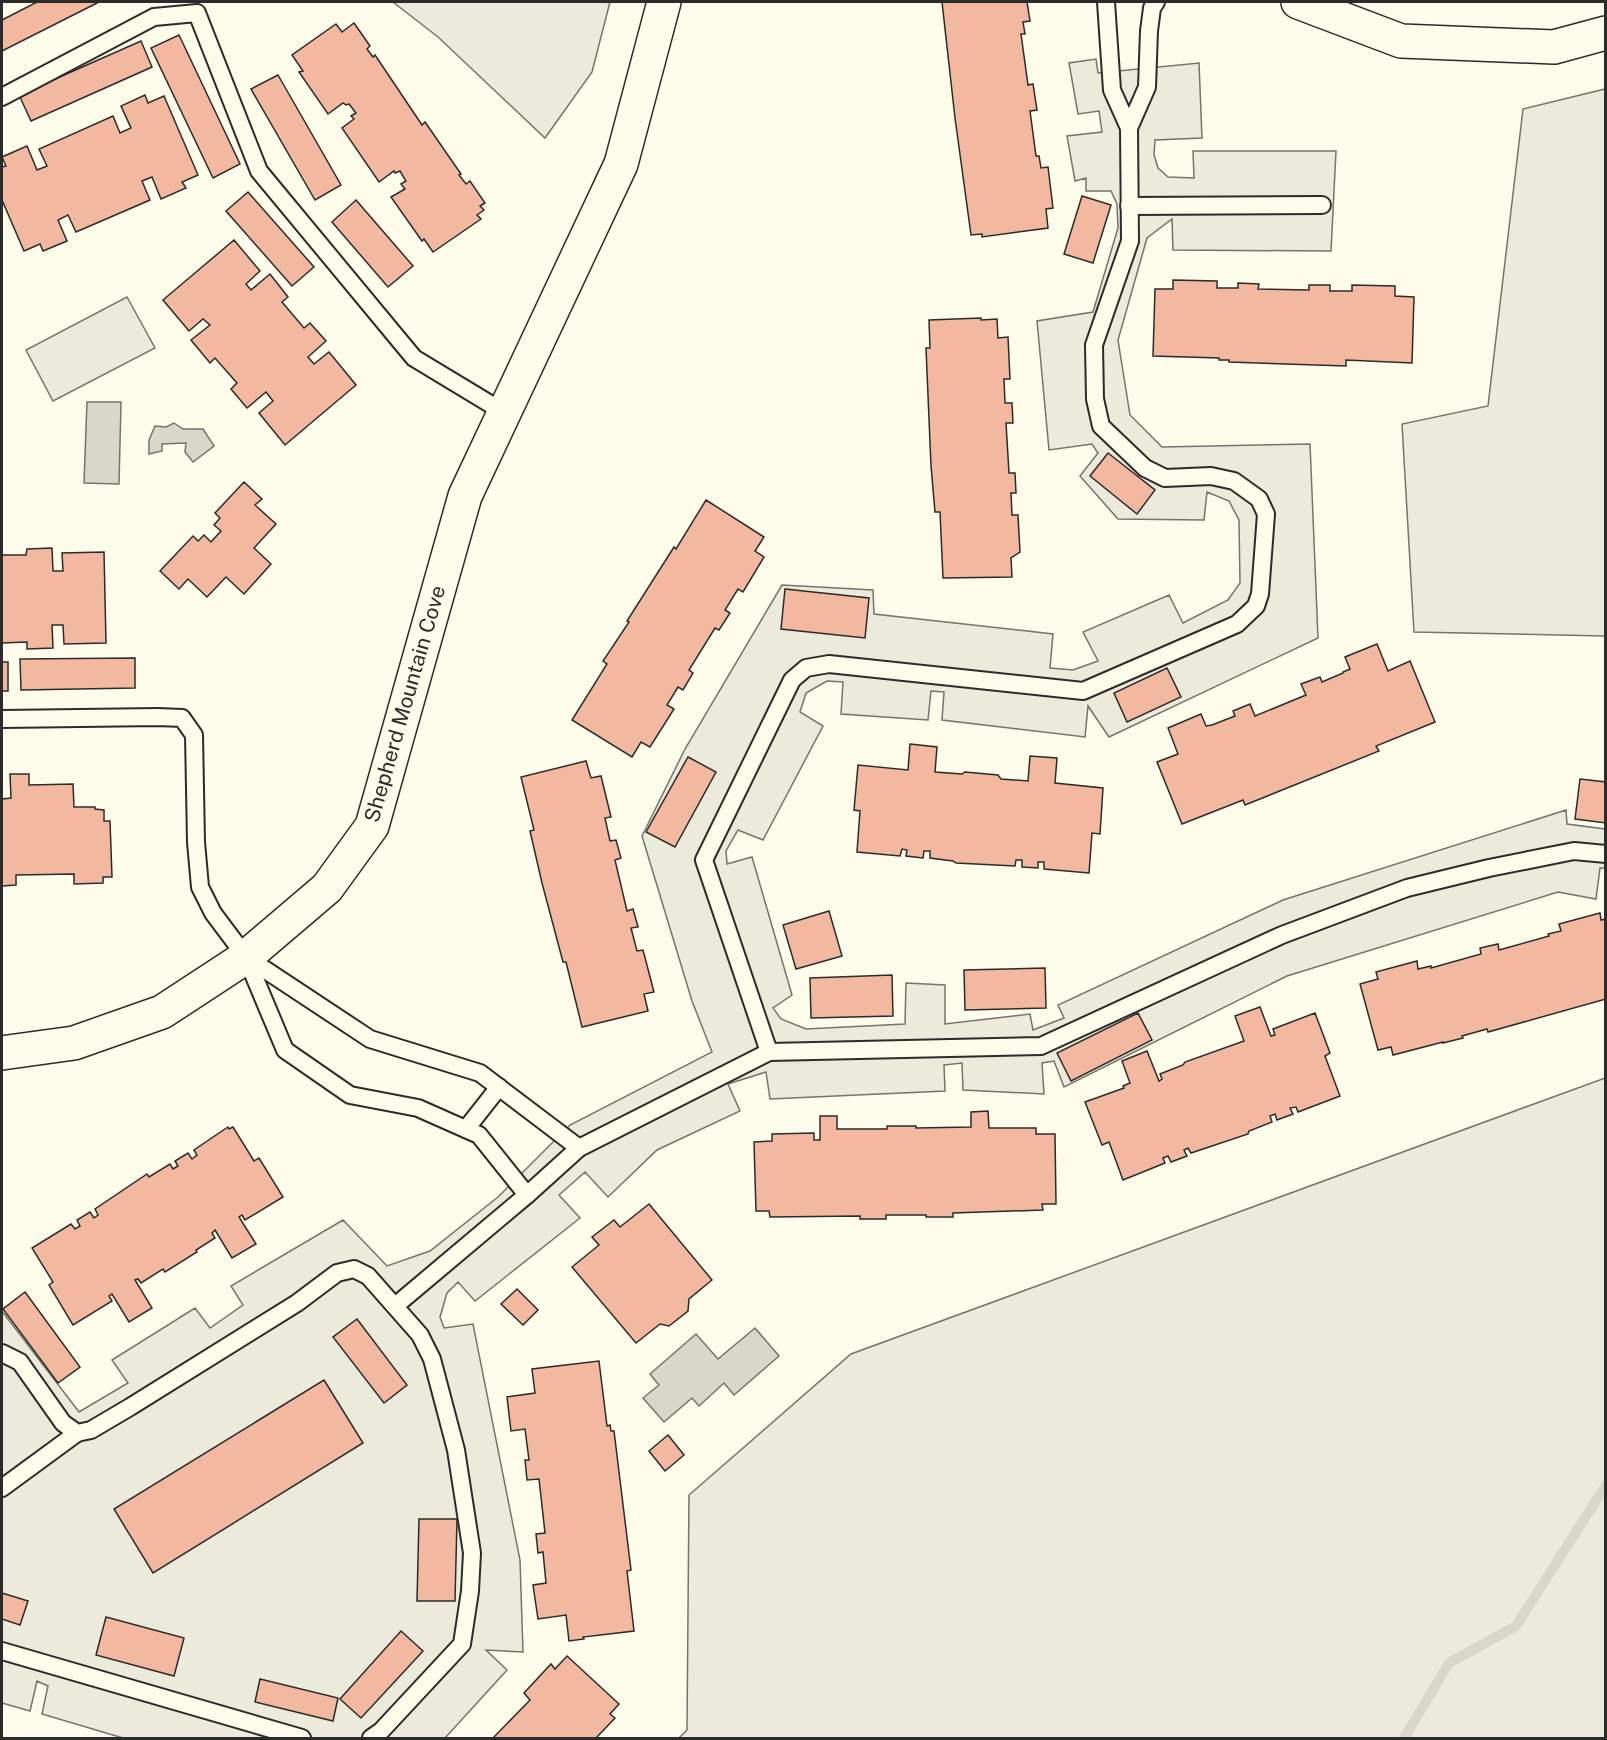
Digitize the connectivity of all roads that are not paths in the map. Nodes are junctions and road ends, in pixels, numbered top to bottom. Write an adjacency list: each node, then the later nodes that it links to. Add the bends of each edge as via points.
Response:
1 (664, 2): 10 (street, Shepherd Mountain Cove, via 621,164)
2 (1106, 2): 7 (lane, via 1112,90)
3 (1156, 2): 7 (lane, via 1149,31 1147,87)
4 (1298, 2): 5 (street, via 1401,41 1554,46)
5 (1605, 33)
6 (2, 97): 10 (lane, via 154,17 197,13 259,171 414,358)
7 (1129, 128): 9 (lane)
8 (1322, 205): 9 (lane)
9 (1129, 206): 14 (lane, via 1130,241 1094,345 1095,399 1101,426 1145,468 1164,478 1211,476 1234,481 1259,499 1266,514 1256,606 1237,624 1083,691 829,664 806,668 792,680 704,860)
10 (505, 413): 13 (street, Shepherd Mountain Cove, via 465,496 372,826 327,888)
11 (2, 719): 13 (lane, via 182,718 194,735 200,887 213,913)
12 (1605, 854): 14 (lane, via 1574,851 1407,888 1282,935 1041,1046)
13 (246, 957): 15 (street, Shepherd Mountain Cove, via 162,1012 74,1043); 16 (lane, via 370,1039 480,1073); 17 (lane, via 285,1050 351,1095 418,1108)
14 (769, 1052): 18 (lane)
15 (2, 1053)
16 (499, 1087): 17 (lane); 18 (lane)
17 (466, 1129): 19 (lane, via 479,1135)
18 (579, 1148): 19 (lane)
19 (527, 1196): 20 (lane)
20 (395, 1306): 22 (lane, via 368,1276 354,1269 337,1273 297,1303 130,1407 91,1430); 26 (lane, via 420,1335 432,1359 456,1450 472,1553 470,1591 462,1644)
21 (2, 1353): 22 (lane, via 20,1362 63,1423)
22 (77, 1433): 23 (lane)
23 (2, 1488)
24 (2, 1651): 25 (lane)
25 (302, 1738)
26 (371, 1738)

